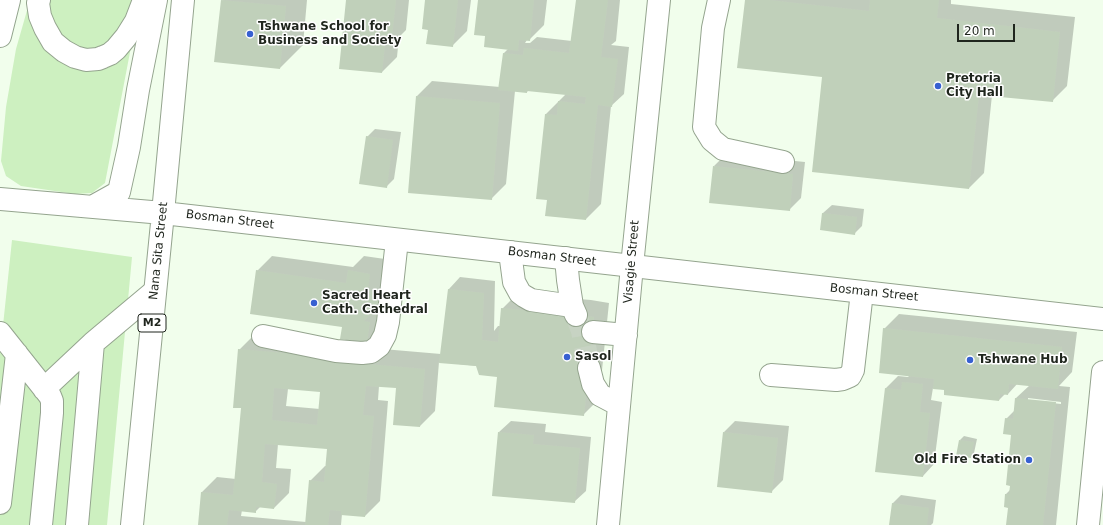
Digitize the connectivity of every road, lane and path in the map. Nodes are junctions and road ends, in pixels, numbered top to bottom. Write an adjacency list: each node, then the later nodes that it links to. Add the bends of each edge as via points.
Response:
1 (9, 0): 8 (main road)
2 (39, 0): 3 (main road, via 42,22 53,42 75,57 86,60 98,59 116,49 136,21)
3 (144, 0)
4 (156, 0): 11 (main road, via 122,183 119,192)
5 (183, 0): 12 (main road, Nana Sita Street / M2)
6 (659, 0): 16 (main road, Visagie Street)
7 (719, 0): 9 (main road, via 704,127 712,140 723,149)
8 (0, 36)
9 (783, 162)
10 (0, 199): 11 (main road, Bosman Street)
11 (92, 207): 12 (main road, Bosman Street)
12 (163, 212): 13 (main road, Bosman Street); 17 (main road, Nana Sita Street / M2)
13 (397, 240): 14 (main road, Bosman Street); 23 (main road, via 388,322 380,346 371,352 336,351)
14 (510, 252): 15 (main road, Bosman Street); 15 (main road, via 514,282 520,293 531,300 574,310)
15 (566, 258): 16 (main road, Bosman Street)
16 (632, 266): 18 (main road, Bosman Street); 22 (main road, Visagie Street)
17 (155, 291): 24 (main road); 34 (main road, Nana Sita Street / M2)
18 (862, 292): 19 (main road, Bosman Street); 28 (main road, via 853,370 850,376 836,380)
19 (1103, 319)
20 (593, 332): 22 (main road)
21 (0, 333): 25 (main road)
22 (626, 335): 30 (main road, Visagie Street)
23 (263, 336)
24 (93, 343): 29 (main road); 33 (main road)
25 (17, 354): 29 (main road); 31 (main road)
26 (589, 368): 30 (main road, via 592,384 600,394)
27 (1103, 372): 36 (main road)
28 (771, 375)
29 (44, 389): 32 (main road, via 52,401 52,413)
30 (619, 405): 35 (main road, Visagie Street)
31 (0, 503)
32 (41, 525)
33 (77, 525)
34 (132, 525)
35 (608, 525)
36 (1088, 525)

